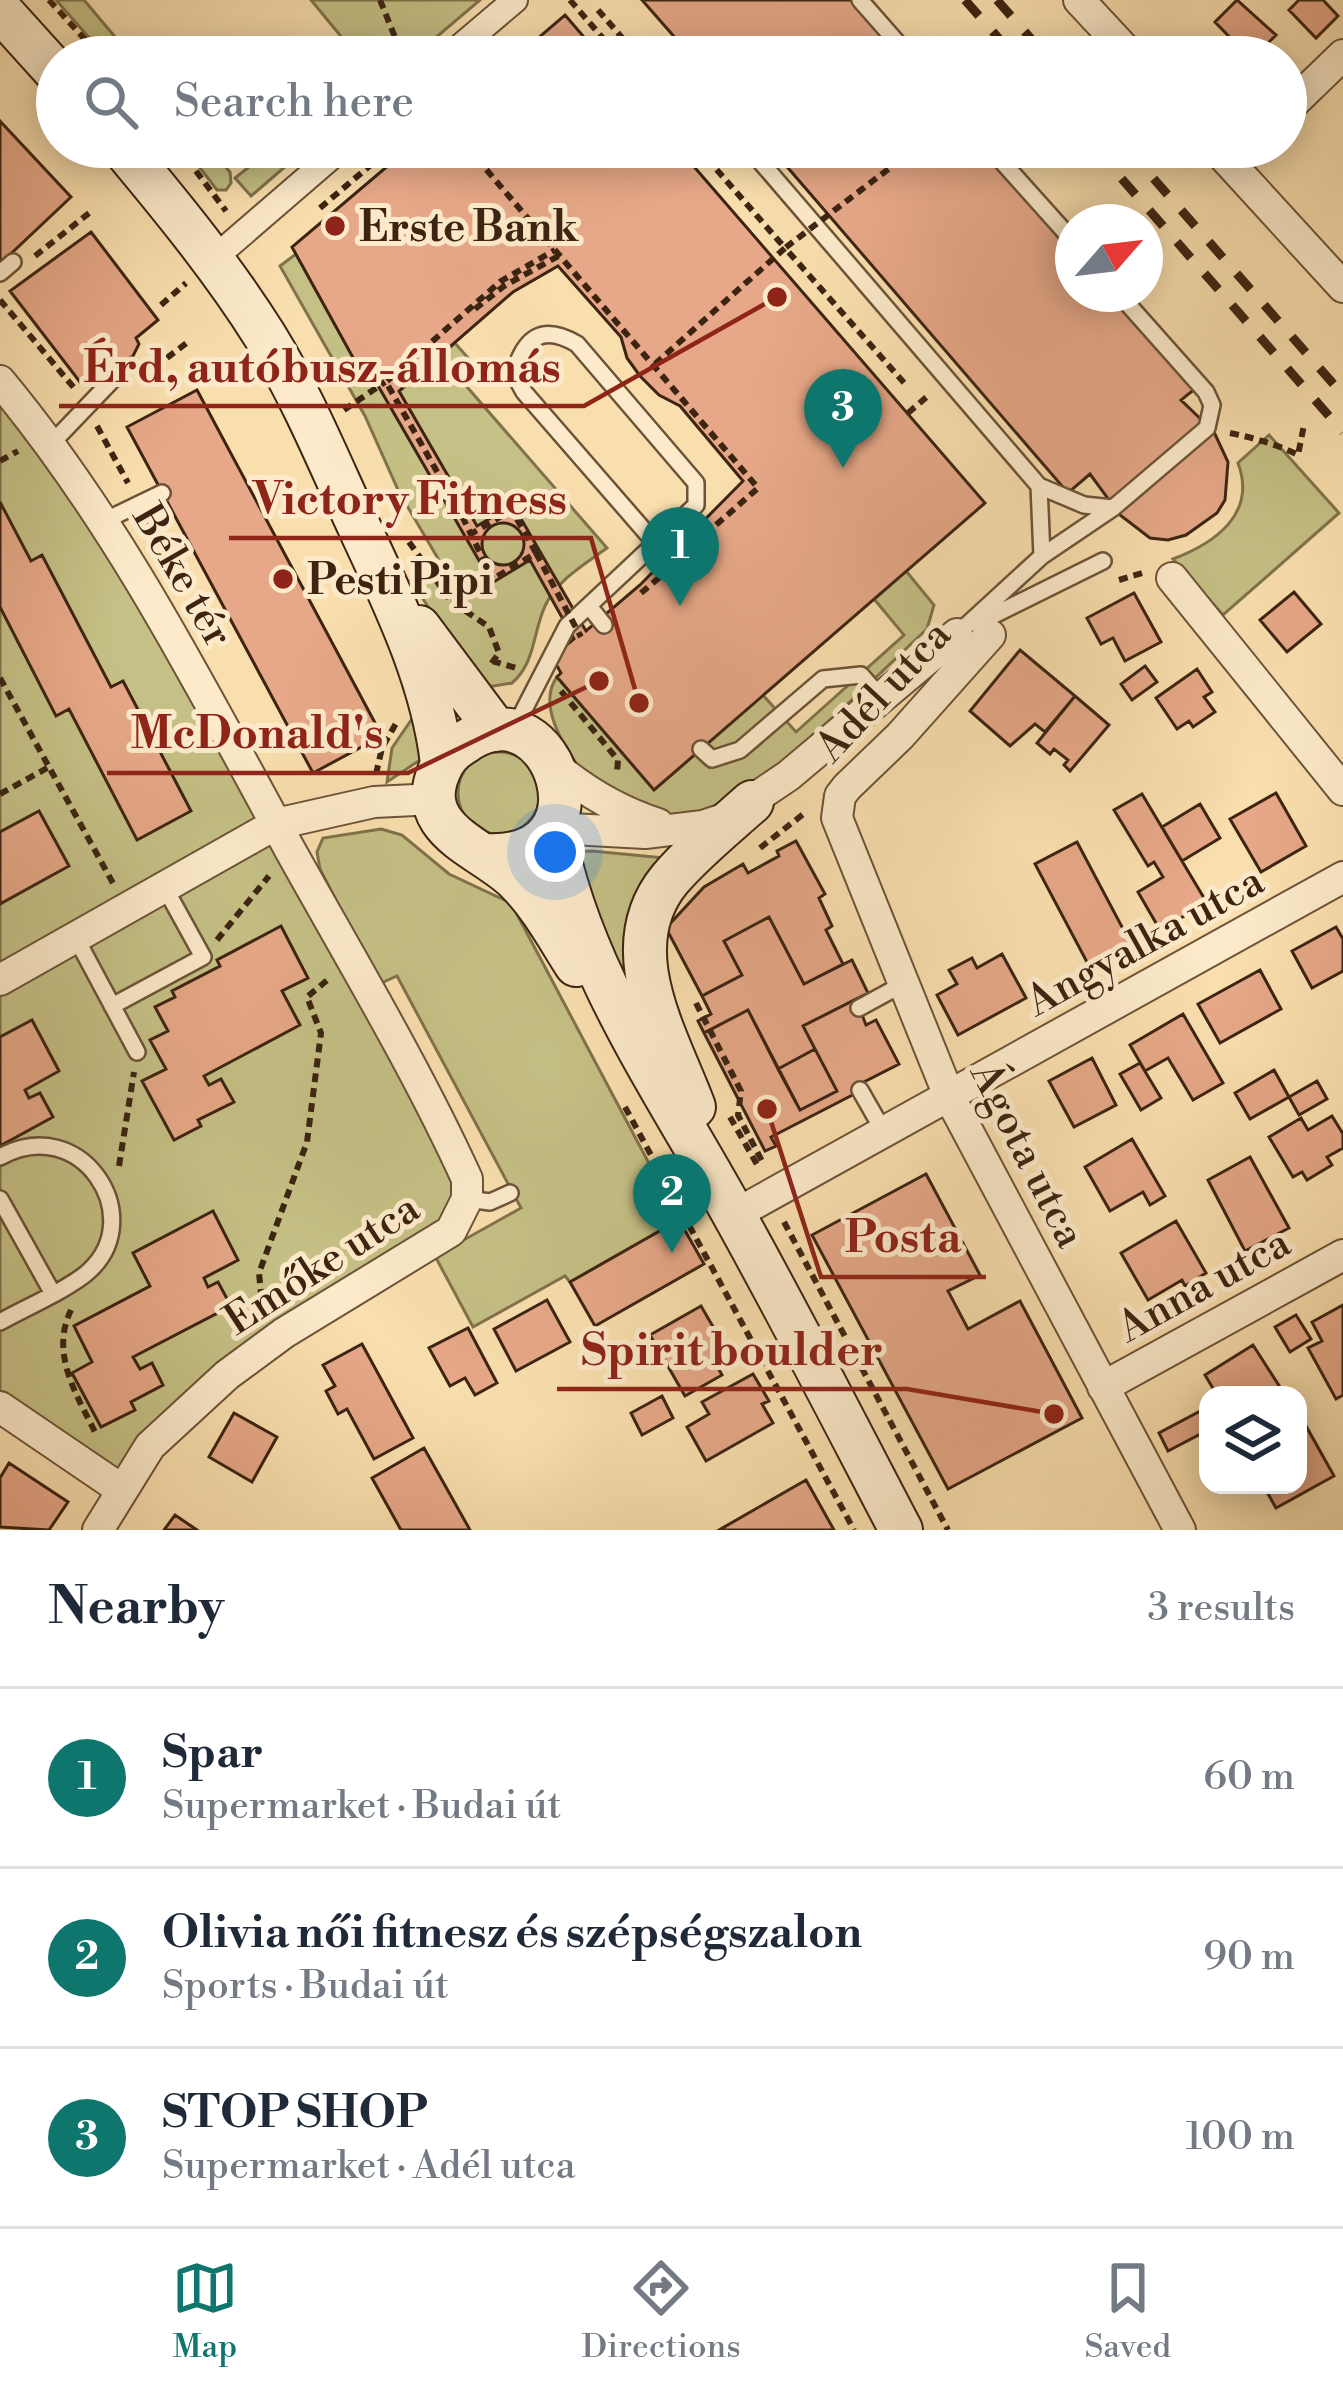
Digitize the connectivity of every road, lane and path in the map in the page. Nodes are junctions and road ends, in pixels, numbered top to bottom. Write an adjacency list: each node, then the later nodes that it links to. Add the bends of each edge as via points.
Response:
1 (49, 0): 9 (path)
2 (380, 0): 10 (path)
3 (515, 0): 11 (street)
4 (570, 0): 12 (path)
5 (860, 0): 14 (lane)
6 (1079, 0): 15 (street)
7 (0, 10): 16 (main road)
8 (598, 10): 13 (path)
9 (82, 36)
10 (395, 36)
11 (473, 36)
12 (601, 36)
13 (620, 36)
14 (892, 36)
15 (1112, 36)
16 (36, 50)
17 (1343, 55): 18 (street)
18 (1307, 90)
19 (139, 168): 34 (main road)
20 (319, 168): 34 (street)
21 (367, 168): 27 (path)
22 (715, 168): 31 (path, bridge)
23 (766, 168): 50 (lane)
24 (890, 168): 31 (path, bridge)
25 (1008, 168): 29 (lane)
26 (1244, 168): 35 (street)
27 (320, 208)
28 (93, 210): 32 (path)
29 (1055, 222)
30 (793, 236): 33 (path)
31 (785, 248): 33 (path, bridge); 44 (path)
32 (37, 254)
33 (772, 258): 40 (path)
34 (212, 260): 61 (main road, via 299,396)
35 (1343, 287)
36 (1135, 312): 47 (lane, via 1206,392)
37 (695, 327): 39 (path)
38 (188, 342): 42 (path)
39 (677, 344)
40 (655, 364)
41 (120, 372): 48 (lane)
42 (139, 378)
43 (0, 381): 48 (street, Béke tér)
44 (906, 385)
45 (344, 410): 55 (path, via 373,392 504,286 559,252 501,281 386,382)
46 (1304, 424): 47 (path, via 1298,454)
47 (1208, 428): 52 (lane)
48 (36, 446): 49 (path); 53 (street, Béke tér)
49 (0, 461)
50 (1039, 486): 52 (lane); 58 (lane)
51 (162, 493): 53 (lane)
52 (1113, 508): 58 (lane)
53 (104, 520): 81 (street, Béke tér)
54 (718, 526): 60 (path)
55 (469, 536): 57 (path, via 493,579); 57 (path, via 512,509)
56 (656, 544): 56 (lane, via 696,505 696,483 577,344 560,333 540,334 520,352 514,374); 63 (lane)
57 (536, 553): 67 (path, bridge)
58 (1042, 556): 65 (lane)
59 (1102, 561): 65 (lane)
60 (667, 571)
61 (383, 578): 70 (main road); 74 (main road, via 429,698)
62 (1172, 578): 75 (street)
63 (589, 606): 64 (lane); 70 (lane, via 567,626)
64 (604, 625)
65 (957, 634): 69 (street)
66 (989, 635): 78 (street, Adél utca)
67 (581, 637)
68 (0, 678): 73 (path)
69 (881, 698): 71 (lane, via 861,675 824,680 740,750 712,759); 77 (street)
70 (504, 731): 72 (main road, via 530,739); 74 (main road, via 481,732 453,750)
71 (701, 749)
72 (556, 766): 79 (main road); 80 (street, via 635,817)
73 (49, 767): 76 (path); 85 (path)
74 (439, 782): 81 (street); 82 (main road, via 441,819 467,848)
75 (1343, 790)
76 (0, 794)
77 (752, 802): 80 (street); 105 (main road, via 668,881 644,928 652,994)
78 (838, 803): 90 (street, Ágota utca, via 837,818)
79 (553, 828): 80 (street); 82 (main road, via 524,852); 94 (main road, via 567,891)
80 (676, 829)
81 (284, 837): 84 (street); 87 (path); 88 (street, Emőke utca)
82 (486, 855): 94 (main road, via 517,880)
83 (1343, 877): 97 (street, Angyalka utca)
84 (166, 888): 85 (street); 87 (lane)
85 (127, 909): 86 (street)
86 (76, 938): 89 (street); 92 (lane)
87 (203, 957): 92 (lane)
88 (350, 960): 103 (street, Emőke utca, via 457,1157); 111 (path, via 307,997 320,1033 308,1142 259,1273)
89 (0, 980)
90 (903, 984): 93 (lane); 97 (street, Ágota utca)
91 (690, 993): 101 (path, via 741,1091 738,1115)
92 (112, 1006): 95 (lane)
93 (859, 1008)
94 (638, 1049): 105 (main road)
95 (137, 1052): 106 (path)
96 (860, 1090): 99 (lane)
97 (949, 1096): 99 (street, Angyalka utca); 112 (street, Ágota utca)
98 (624, 1106): 117 (path)
99 (884, 1132): 105 (street, Angyalka utca)
100 (0, 1157): 106 (lane, via 37,1144 62,1149 84,1160)
101 (764, 1164)
102 (510, 1193): 103 (lane, via 490,1202)
103 (466, 1198): 111 (street, Emőke utca, via 452,1231)
104 (0, 1199): 109 (lane)
105 (752, 1205): 118 (main road); 119 (path)
106 (112, 1211): 108 (lane, via 109,1242)
107 (1343, 1255): 112 (street, Anna utca)
108 (89, 1271): 109 (lane); 114 (path, via 65,1322 64,1372 97,1436)
109 (52, 1292): 110 (lane)
110 (0, 1322)
111 (266, 1346): 115 (street, Emőke utca, via 150,1446)
112 (1102, 1387): 120 (street, Ágota utca)
113 (0, 1407): 114 (street)
114 (93, 1471): 115 (street)
115 (122, 1490): 116 (street, Emőke utca)
116 (98, 1530)
117 (854, 1530)
118 (901, 1530)
119 (948, 1530)
120 (1180, 1530)

